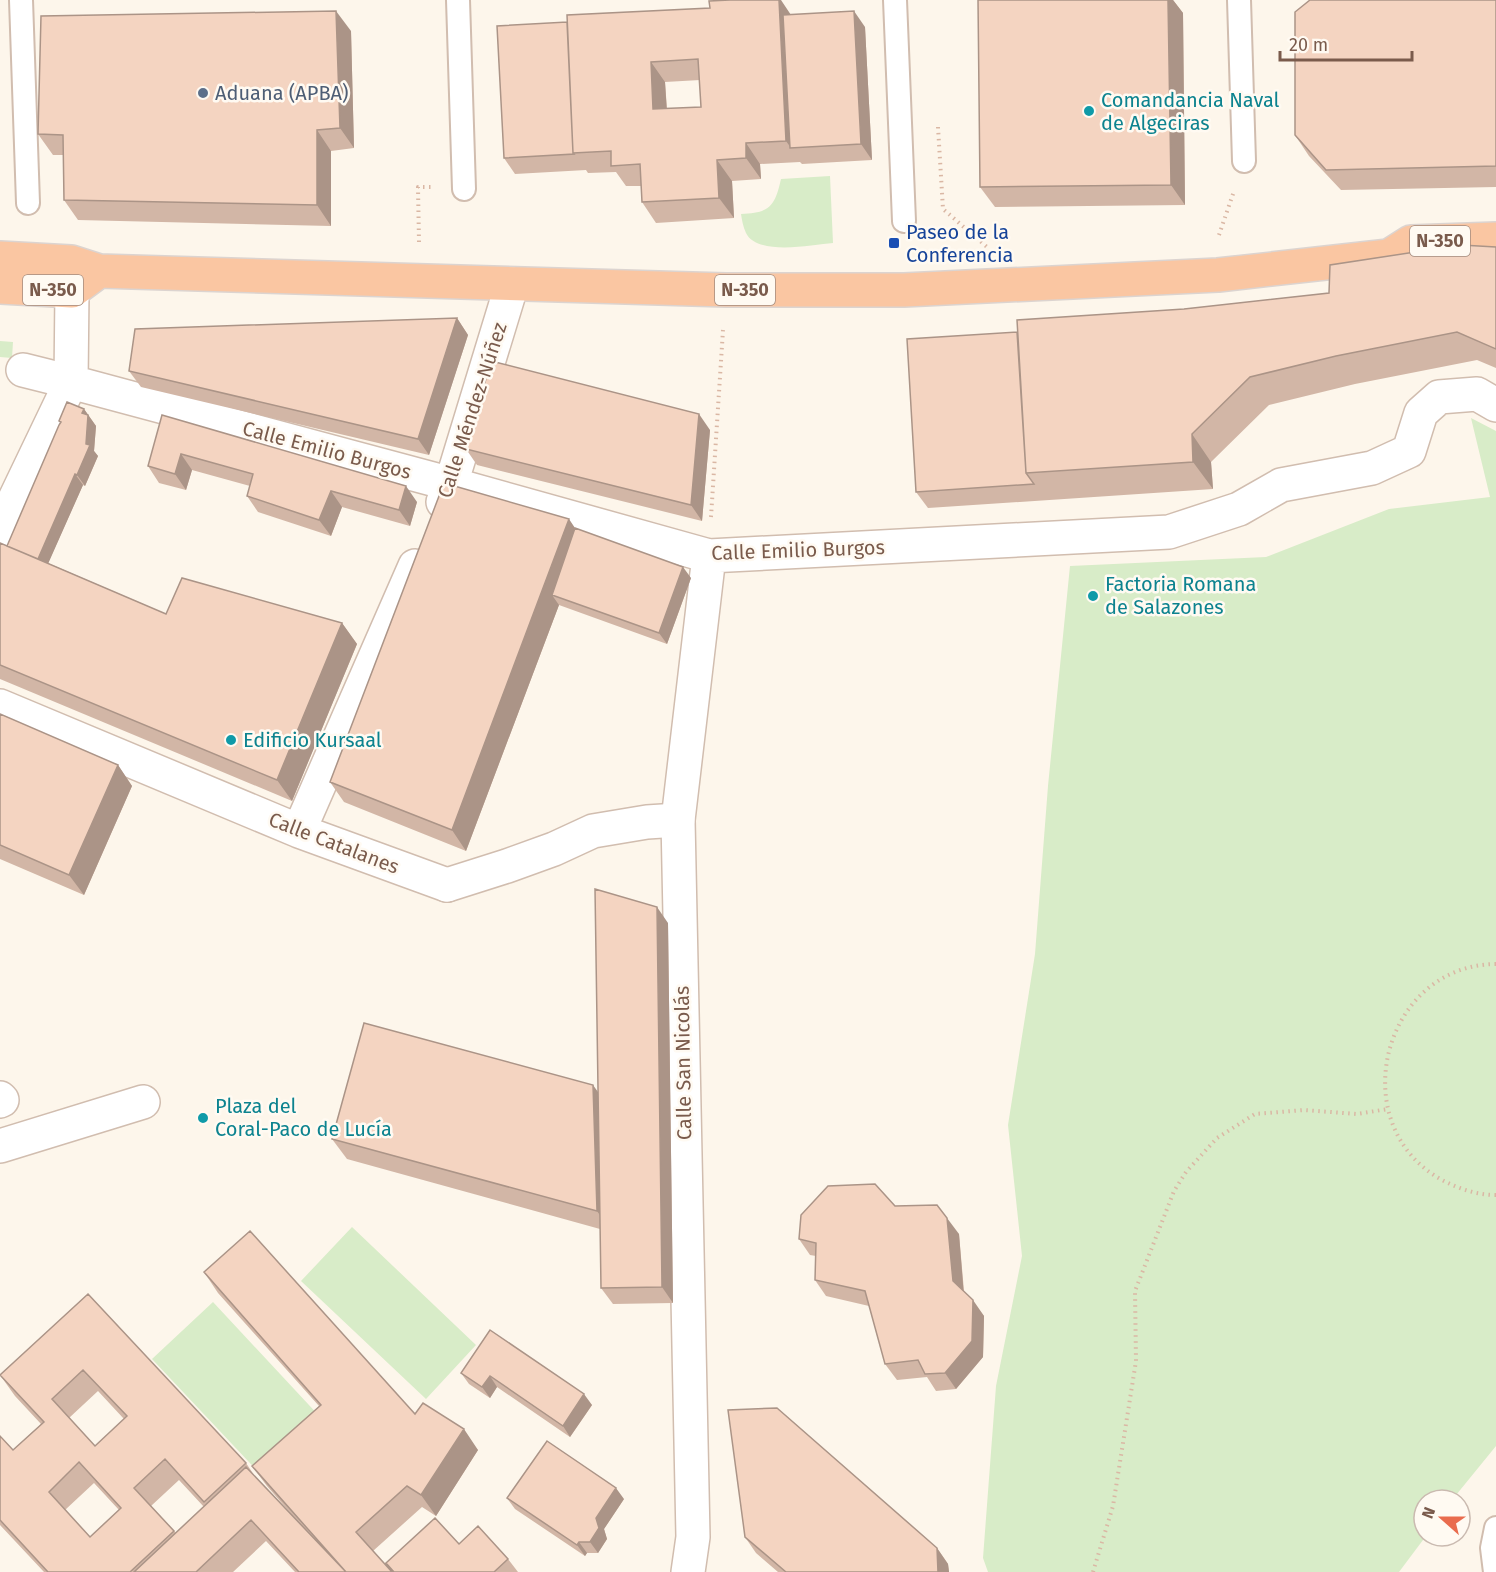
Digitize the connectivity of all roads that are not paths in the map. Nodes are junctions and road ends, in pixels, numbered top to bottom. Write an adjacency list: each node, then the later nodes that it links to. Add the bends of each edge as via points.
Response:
1 (21, 0): 7 (lane)
2 (458, 0): 6 (lane)
3 (895, 0): 8 (lane)
4 (1239, 0): 5 (lane)
5 (1244, 161)
6 (464, 189)
7 (28, 203)
8 (904, 221)
9 (1496, 239): 10 (highway, N-350, via 1411,242)
10 (1389, 256): 12 (highway, N-350, via 1412,268); 14 (highway, N-350, via 1218,275 904,290)
11 (0, 258): 13 (highway, N-350, via 71,262)
12 (1496, 263)
13 (99, 271): 14 (highway, N-350); 16 (highway, N-350)
14 (512, 284): 20 (street, Calle Méndez-Núñez)
15 (0, 287): 16 (highway, N-350)
16 (72, 291): 18 (street)
17 (23, 370): 18 (street, Calle Emilio Burgos)
18 (71, 381): 20 (street, Calle Emilio Burgos); 21 (street)
19 (1496, 405): 22 (street, Calle Emilio Burgos, via 1477,394 1439,397 1421,413 1409,451 1372,468 1281,485 1239,509 1169,532)
20 (451, 484): 22 (street, Calle Emilio Burgos); 25 (street, Calle Méndez-Núñez)
21 (0, 530)
22 (709, 556): 24 (street, Calle San Nicolás)
23 (0, 706): 25 (street, Calle Catalanes)
24 (678, 820): 25 (street, Calle Catalanes, via 593,831 545,852 447,885); 29 (street, Calle San Nicolás, via 693,1525)
25 (299, 831)
26 (142, 1102): 27 (street)
27 (0, 1146)
28 (1496, 1528): 30 (lane, via 1492,1548)
29 (688, 1572)
30 (1495, 1572)

